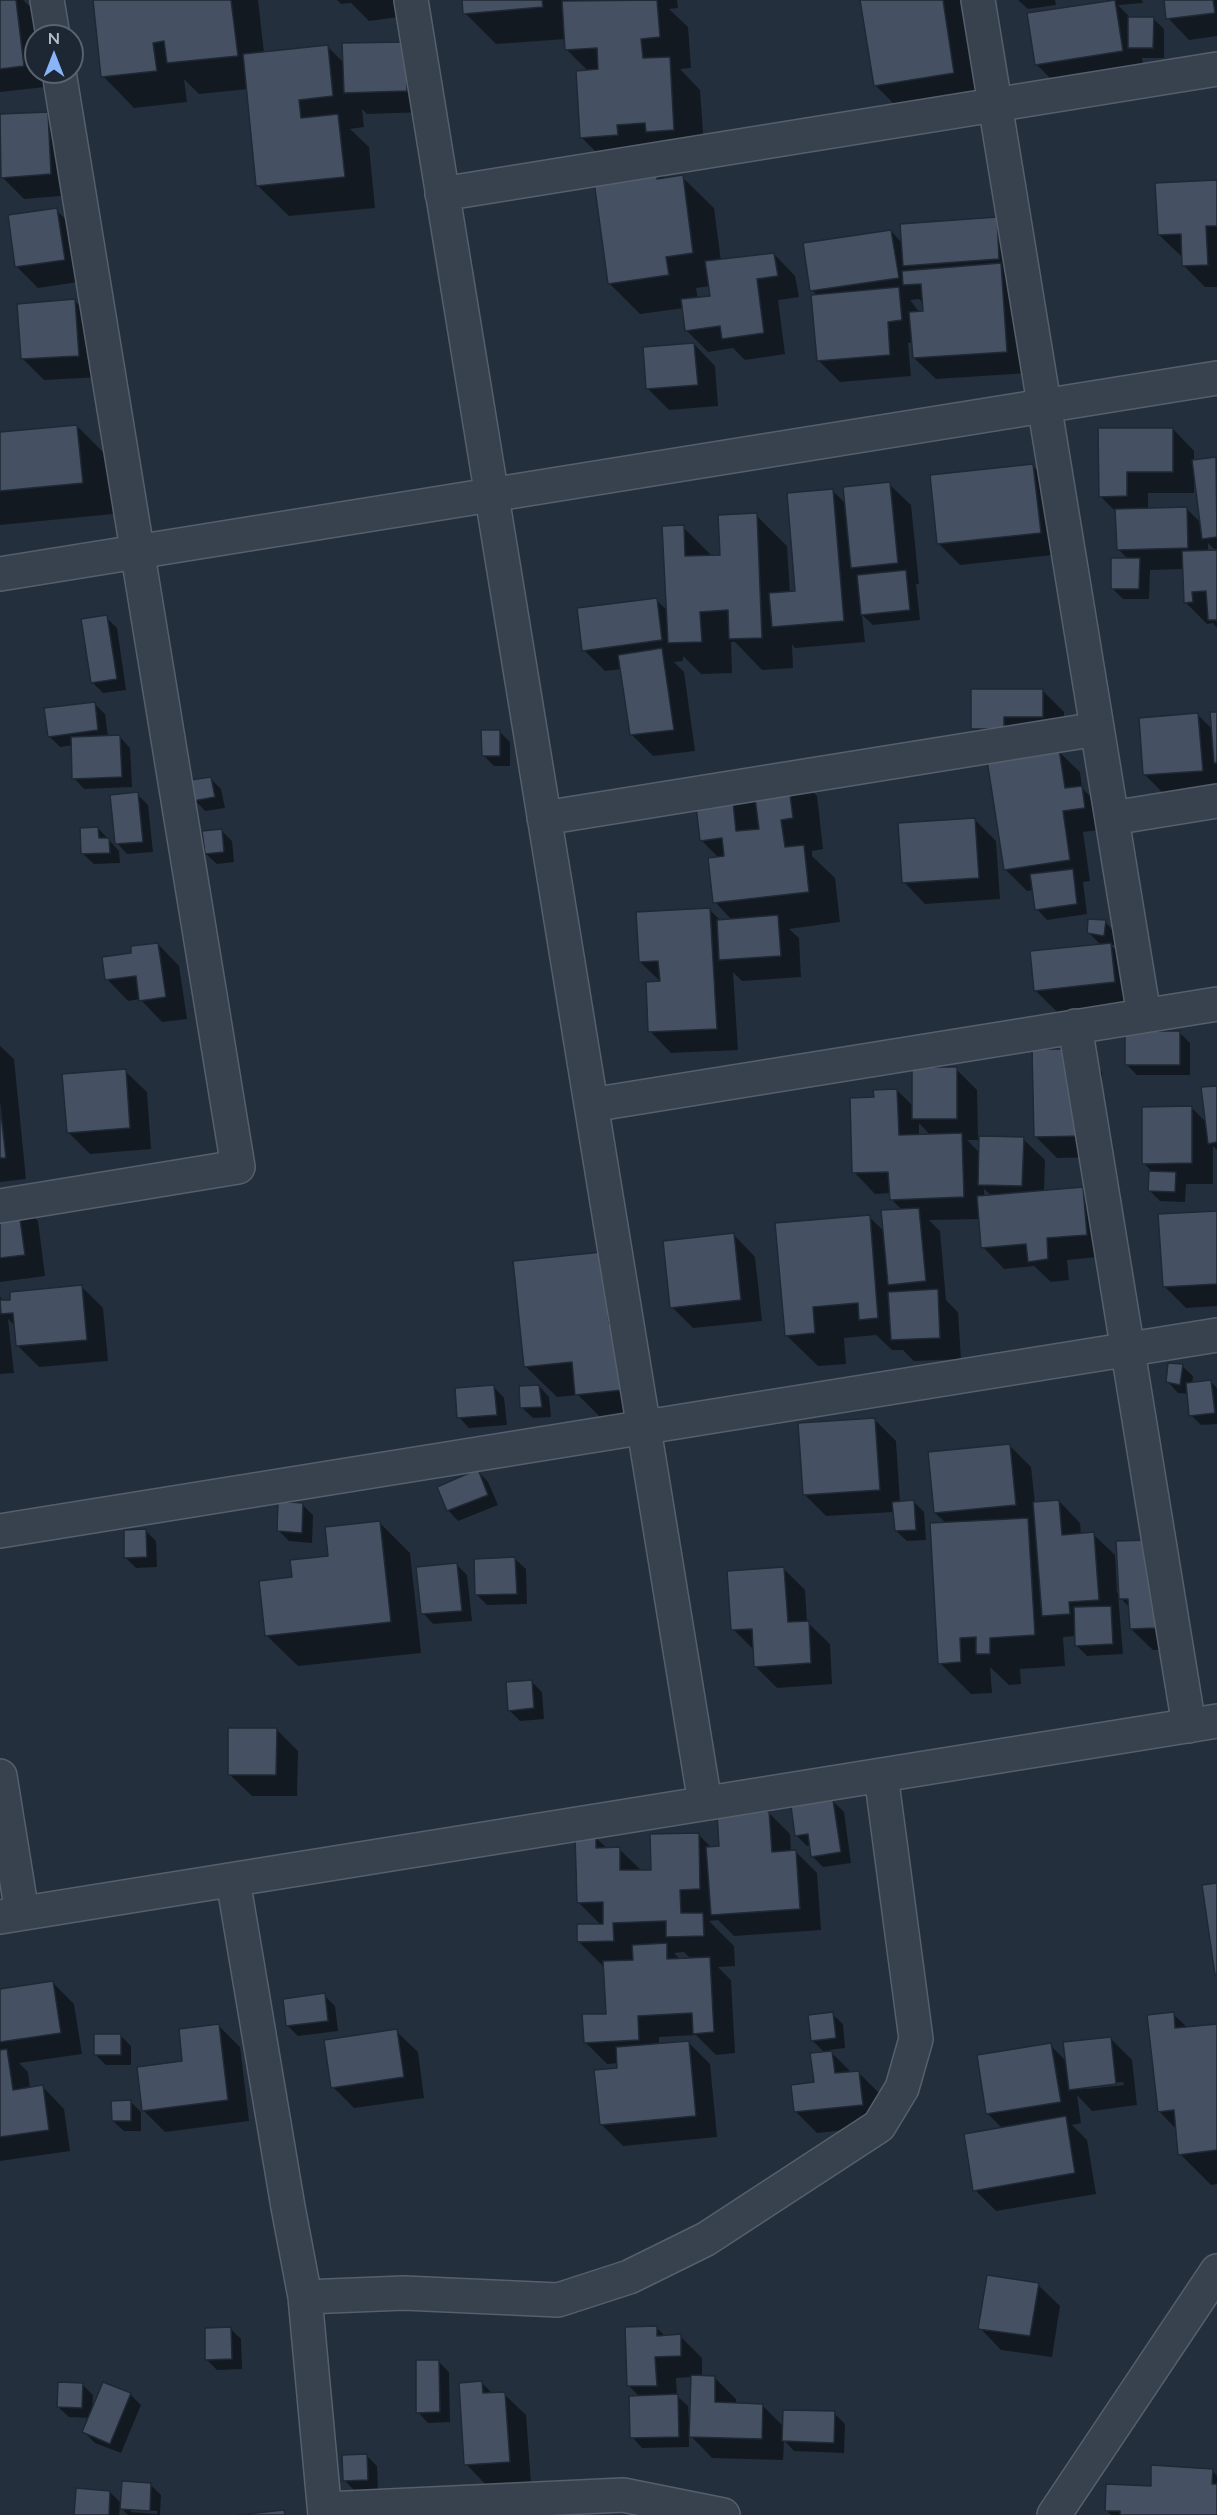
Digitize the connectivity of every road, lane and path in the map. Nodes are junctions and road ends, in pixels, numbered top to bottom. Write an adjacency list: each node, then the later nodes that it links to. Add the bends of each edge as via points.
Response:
1 (47, 0): 4 (street)
2 (411, 0): 8 (street)
3 (978, 0): 7 (street)
4 (51, 24)
5 (1217, 69): 7 (street)
6 (61, 84): 12 (street)
7 (995, 104): 8 (street); 10 (street)
8 (442, 194): 11 (street)
9 (1217, 378): 10 (street)
10 (1044, 406): 11 (street); 14 (street)
11 (492, 495): 12 (street); 16 (street)
12 (137, 552): 13 (street); 22 (street, via 238,1167)
13 (0, 574)
14 (1097, 729): 16 (street); 17 (street)
15 (1217, 801): 17 (street)
16 (544, 818): 21 (street)
17 (1112, 818): 19 (street)
18 (1217, 1004): 19 (street)
19 (1144, 1015): 20 (street)
20 (1075, 1026): 21 (street); 24 (street)
21 (591, 1105): 25 (street)
22 (0, 1206)
23 (1217, 1335): 24 (street)
24 (1127, 1349): 25 (street); 27 (street)
25 (644, 1427): 26 (street); 30 (street)
26 (0, 1531)
27 (1203, 1723): 28 (street)
28 (881, 1775): 30 (street); 34 (street, via 916,2039 902,2088 879,2126 706,2240 629,2277 558,2300 404,2293)
29 (0, 1776): 32 (street)
30 (705, 1803): 31 (street)
31 (233, 1880): 32 (street); 34 (street)
32 (11, 1915)
33 (1217, 2271): 37 (street)
34 (305, 2297): 35 (street)
35 (325, 2512): 36 (street, via 623,2495)
36 (723, 2515)
37 (1054, 2515)

